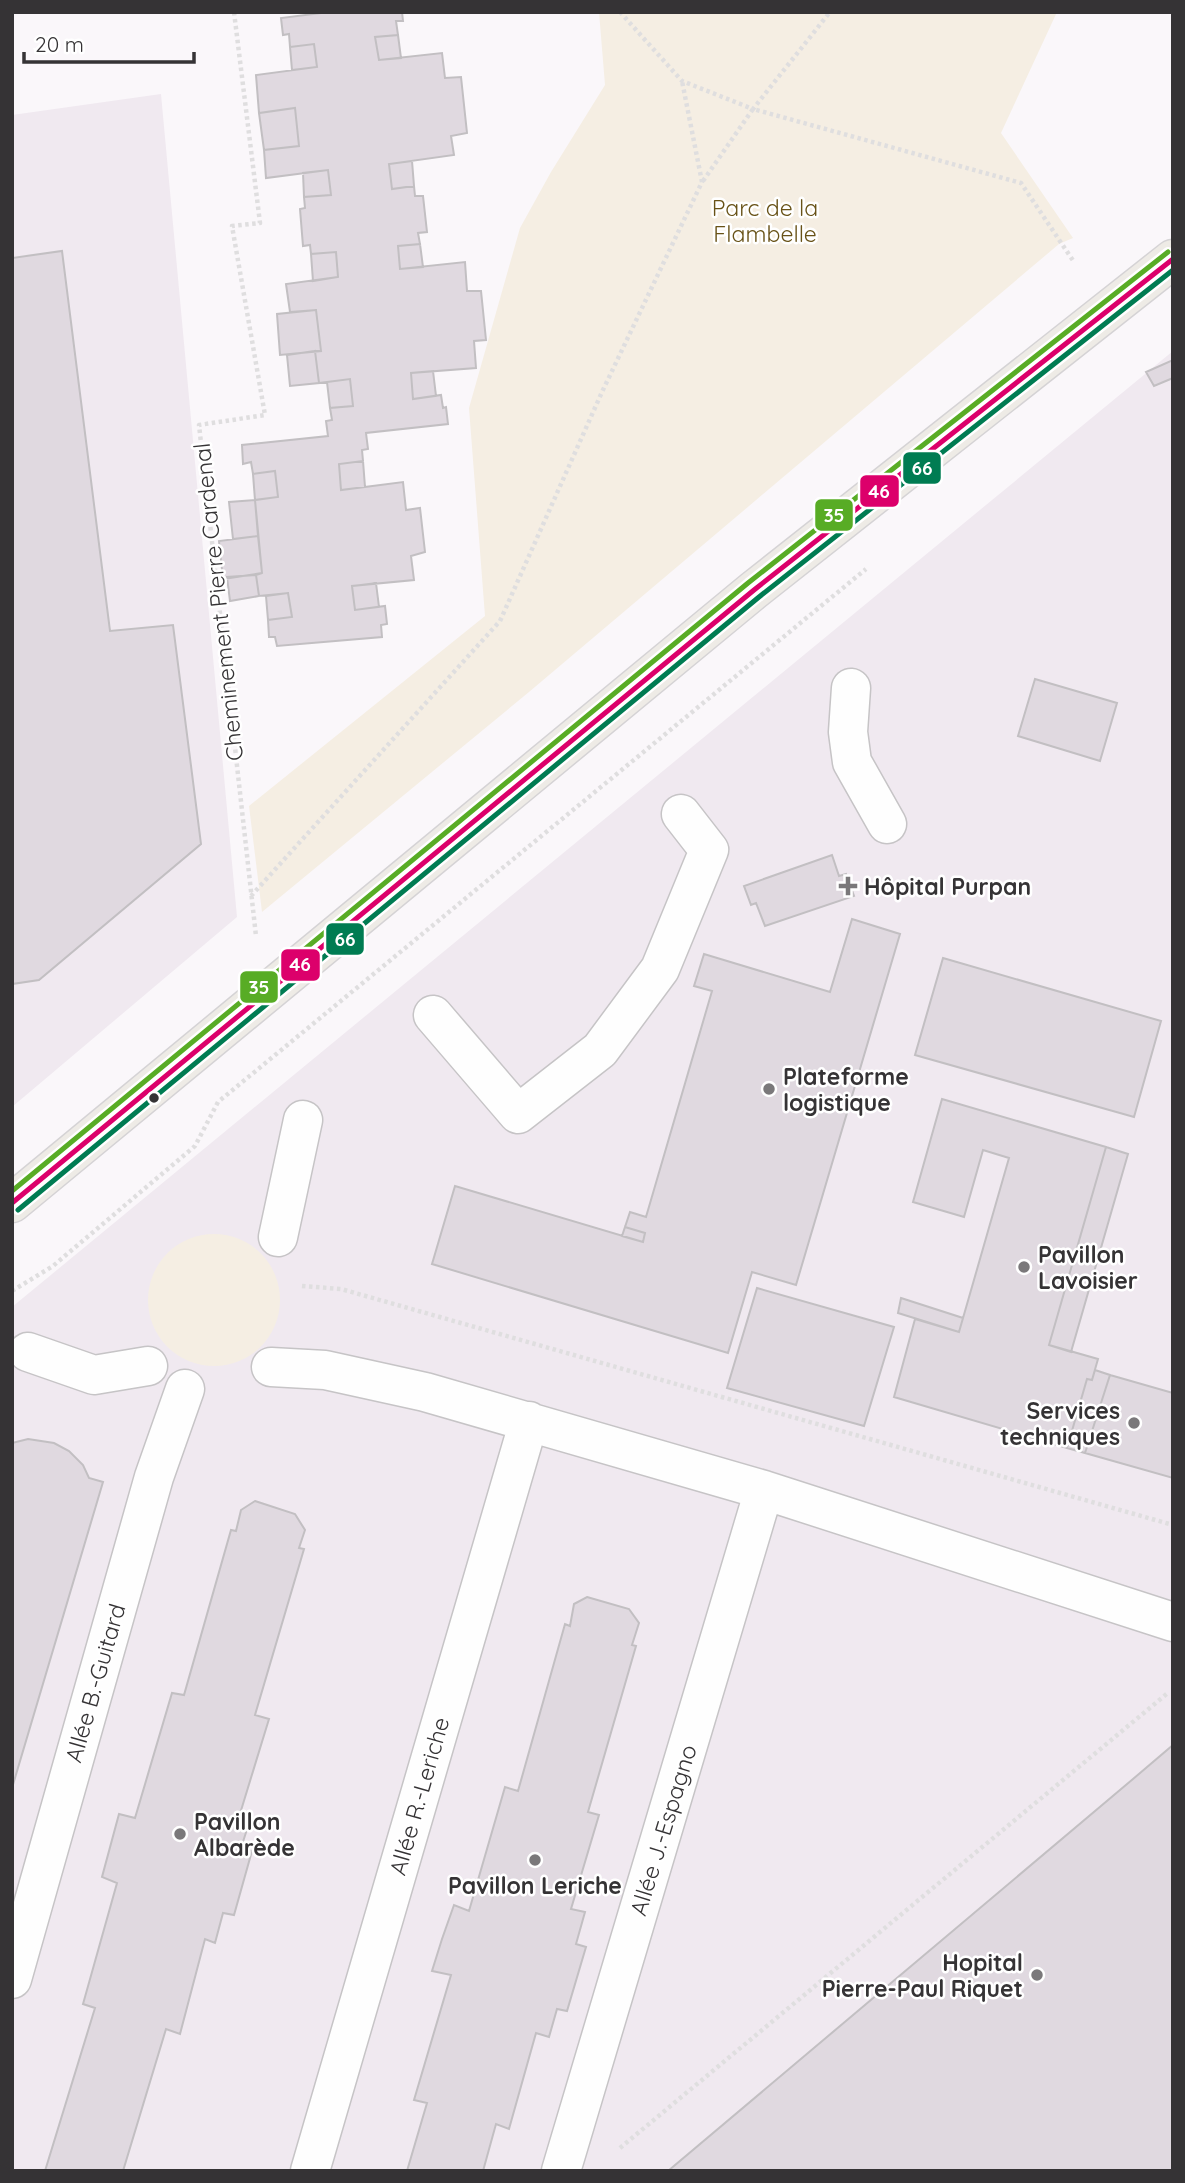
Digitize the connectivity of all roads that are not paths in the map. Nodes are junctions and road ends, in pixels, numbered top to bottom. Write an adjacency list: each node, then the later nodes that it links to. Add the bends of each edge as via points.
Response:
1 (1173, 259): 7 (main road, via 754,590)
2 (851, 688): 4 (lane, via 848,733 852,762)
3 (681, 814): 5 (lane, via 709,850 660,969 600,1050 518,1114)
4 (887, 824)
5 (433, 1015)
6 (303, 1120): 8 (lane)
7 (12, 1203)
8 (278, 1237)
9 (28, 1352): 10 (lane, via 94,1375)
10 (148, 1366)
11 (271, 1367): 13 (lane, via 325,1370)
12 (185, 1389): 16 (lane, Allée B.-Guitard, via 154,1477)
13 (529, 1421): 14 (lane); 17 (lane, Allée R.-Leriche)
14 (764, 1490): 15 (lane); 18 (lane, Allée J.-Espagno)
15 (1173, 1622)
16 (12, 1979)
17 (310, 2171)
18 (561, 2171)

